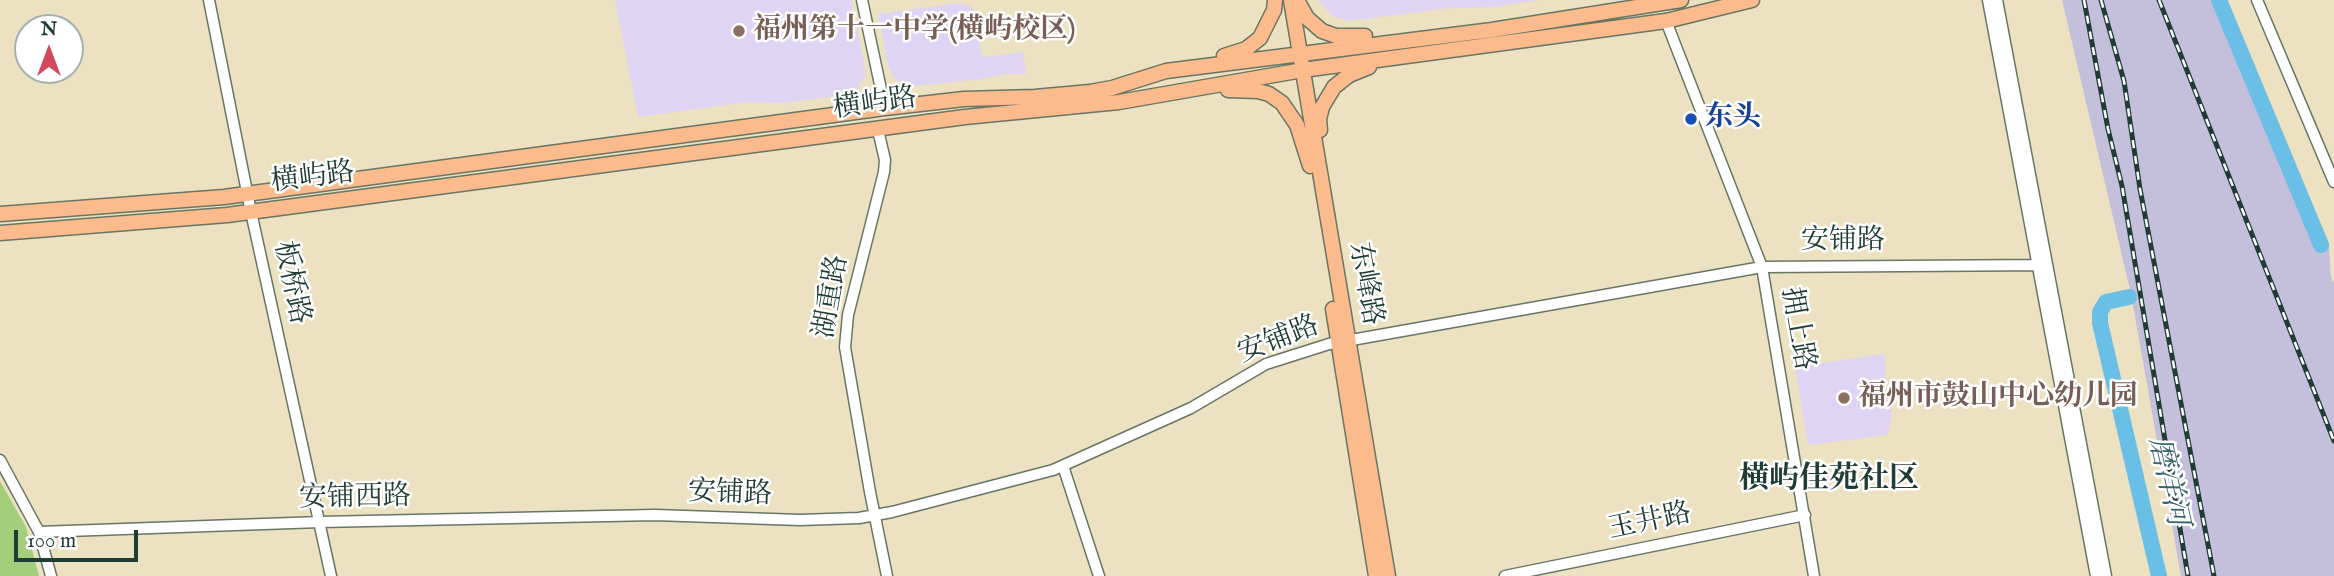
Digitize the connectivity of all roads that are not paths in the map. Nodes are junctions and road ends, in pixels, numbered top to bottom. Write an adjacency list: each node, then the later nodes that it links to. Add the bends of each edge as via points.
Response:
1 (209, 0): 26 (street, 板桥路)
2 (862, 0): 19 (street)
3 (1275, 0): 16 (main road, via 1268,25 1251,46)
4 (1281, 0): 14 (main road, 东峰路)
5 (1291, 0): 14 (main road, 东峰路)
6 (1297, 0): 13 (main road, via 1310,22 1332,35)
7 (1681, 0): 13 (main road, 横屿路)
8 (1752, 0): 12 (main road, 横屿路)
9 (1988, 0): 30 (street)
10 (1997, 0): 30 (street)
11 (2257, 0): 22 (street)
12 (1666, 21): 15 (main road, 横屿路); 31 (street, 拥上路)
13 (1433, 36): 14 (main road, 横屿路)
14 (1295, 54): 16 (main road, 横屿路); 17 (main road, 东峰路)
15 (1396, 58): 17 (main road, 横屿路); 25 (main road, via 1349,75 1326,97 1319,119 1328,180)
16 (1166, 71): 19 (main road, 横屿路, via 1090,92)
17 (1298, 71): 18 (main road, 横屿路); 23 (main road, 东峰路); 25 (main road, 东峰路)
18 (1171, 94): 20 (main road, 横屿路); 23 (main road, via 1246,89 1269,94 1294,119)
19 (885, 108): 26 (main road, 横屿路)
20 (878, 130): 27 (main road, 横屿路); 37 (street, 湖重路, via 884,172 848,315 845,347)
21 (2334, 149): 22 (street)
22 (2322, 153): 24 (street)
23 (1310, 166): 32 (main road, 东峰路)
24 (2334, 182)
25 (1324, 193): 32 (main road, 东峰路)
26 (248, 195): 27 (street, 板桥路); 28 (main road, 横屿路)
27 (251, 212): 29 (main road, 横屿路); 38 (street, 板桥路)
28 (0, 214)
29 (0, 233)
30 (2042, 264): 31 (street, 安铺路); 48 (street); 49 (street)
31 (1762, 267): 32 (street, 安铺路); 35 (street, 拥上路)
32 (1344, 341): 34 (street, 安铺路, via 1266,364 1192,408); 44 (main road, 东峰路); 45 (main road, 东峰路)
33 (0, 460): 39 (street)
34 (1063, 466): 37 (street, 安铺路); 43 (street)
35 (1805, 515): 46 (street, 玉井路); 47 (street, 拥上路)
36 (673, 516): 37 (street, 安铺路, via 800,520); 38 (street, 安铺西路)
37 (874, 516): 42 (street)
38 (320, 522): 39 (street, 安铺西路); 41 (street, 板桥路)
39 (39, 532): 40 (street)
40 (51, 576)
41 (331, 576)
42 (887, 576)
43 (1099, 576)
44 (1376, 576)
45 (1388, 576)
46 (1505, 576)
47 (1815, 576)
48 (2096, 576)
49 (2106, 576)

